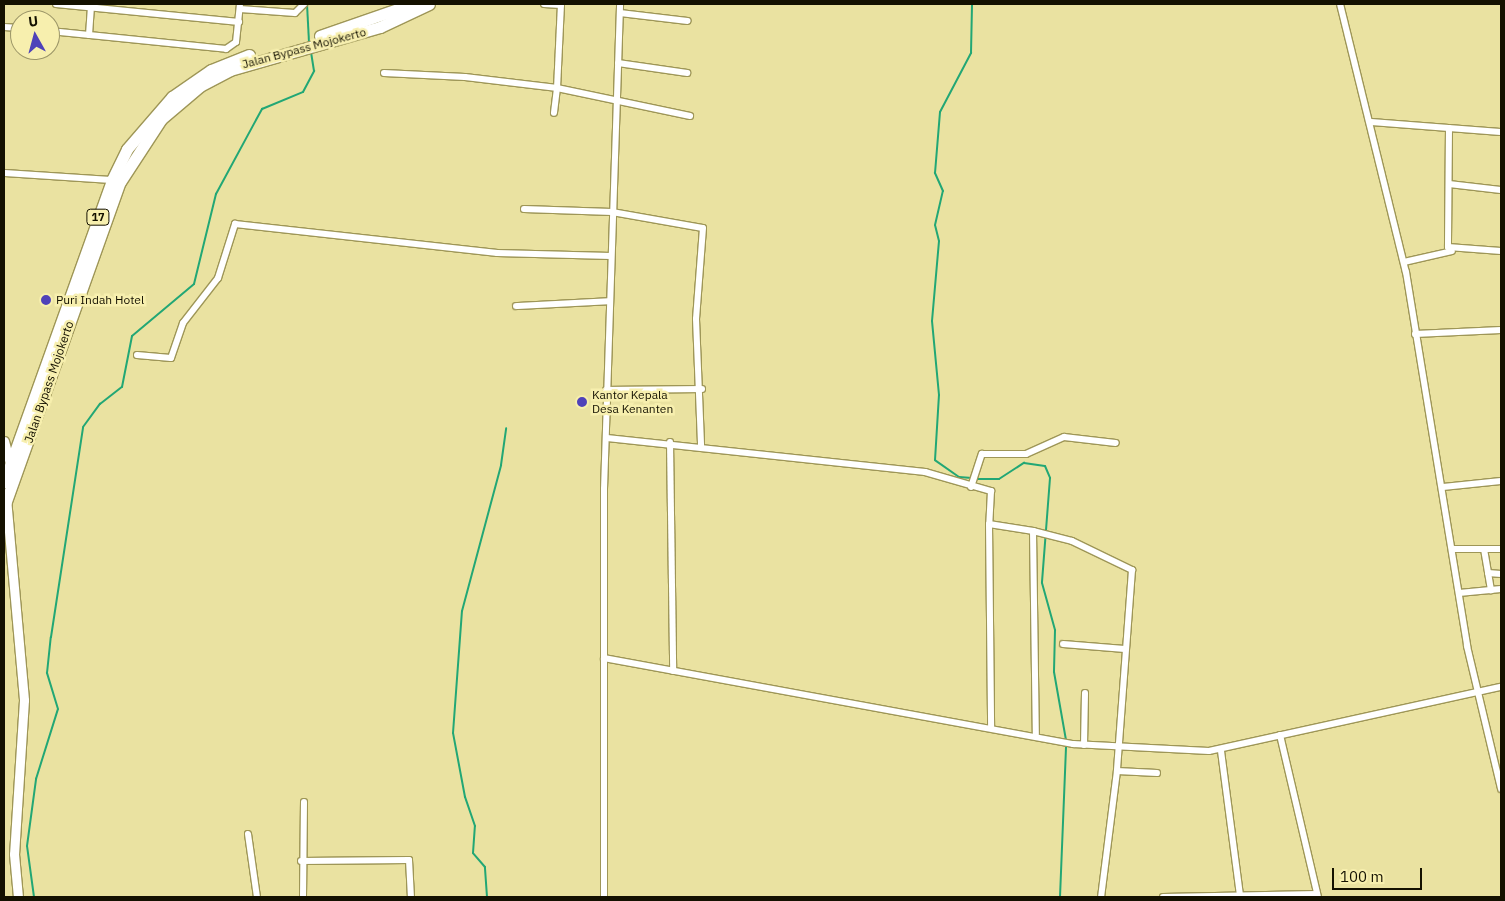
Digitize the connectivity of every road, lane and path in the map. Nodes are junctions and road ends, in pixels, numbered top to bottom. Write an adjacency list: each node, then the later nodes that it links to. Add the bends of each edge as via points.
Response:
1 (56, 4): 9 (street)
2 (304, 4): 10 (street, via 295,13)
3 (412, 4): 16 (highway, Jalan Bypass Mojokerto / 17)
4 (429, 4): 16 (highway, Jalan Bypass Mojokerto / 17, via 380,27)
5 (544, 4): 6 (street)
6 (561, 4): 21 (street)
7 (620, 4): 11 (street)
8 (1340, 4): 25 (street)
9 (91, 5): 13 (street); 15 (street)
10 (240, 6): 13 (street)
11 (620, 13): 12 (street); 18 (street)
12 (688, 21)
13 (239, 22): 15 (street, via 236,42 226,49)
14 (60, 32): 15 (street)
15 (89, 35)
16 (324, 39): 17 (highway, Jalan Bypass Mojokerto / 17)
17 (298, 45): 29 (highway, Jalan Bypass Mojokerto / 17, via 226,62 194,80 139,130); 51 (highway, Jalan Bypass Mojokerto / 17, via 246,64 200,86 160,119 133,156)
18 (618, 63): 20 (street); 22 (street)
19 (384, 73): 21 (street, via 465,77)
20 (687, 73)
21 (557, 88): 22 (street); 23 (street)
22 (617, 102): 24 (street); 33 (street)
23 (554, 113)
24 (690, 116)
25 (1371, 122): 26 (street); 37 (street)
26 (1449, 128): 27 (street); 30 (street)
27 (1501, 132)
28 (4, 173): 29 (street)
29 (112, 180): 50 (highway, Jalan Bypass Mojokerto / 17)
30 (1448, 184): 31 (street); 34 (street, via 1448,247)
31 (1501, 190)
32 (524, 209): 33 (street)
33 (612, 212): 36 (street); 43 (street, via 704,229 696,319)
34 (1452, 251): 35 (street); 37 (street)
35 (1501, 251)
36 (611, 256): 38 (street); 42 (street, via 496,253 235,224 218,278 183,323 171,358)
37 (1404, 262): 41 (street)
38 (610, 301): 39 (street); 44 (street)
39 (516, 306)
40 (1501, 330): 41 (street)
41 (1415, 334): 55 (street)
42 (137, 355)
43 (702, 389): 44 (street); 49 (street)
44 (606, 390): 45 (street)
45 (607, 438): 47 (street); 69 (street)
46 (4, 441): 50 (street)
47 (670, 442): 49 (street); 70 (street)
48 (1116, 442): 54 (street, via 1064,437 1026,454 982,454)
49 (702, 445): 54 (street, via 926,472)
50 (10, 465): 51 (street); 53 (highway, Jalan Bypass Mojokerto / 17)
51 (15, 477): 56 (highway, Jalan Bypass Mojokerto / 17)
52 (1501, 481): 55 (street)
53 (4, 482)
54 (972, 485): 57 (street, via 992,493)
55 (1443, 487): 59 (street)
56 (5, 500): 89 (street, via 24,700 14,854)
57 (989, 524): 58 (street); 74 (street)
58 (1033, 531): 68 (street, via 1050,534 1122,561 1132,570); 75 (street)
59 (1452, 549): 60 (street); 66 (street)
60 (1484, 549): 61 (street); 62 (street)
61 (1501, 550)
62 (1488, 573): 63 (street); 65 (street)
63 (1501, 574)
64 (1501, 589): 65 (street)
65 (1491, 590): 66 (street)
66 (1460, 594): 72 (street)
67 (1063, 644): 68 (street)
68 (1125, 649): 78 (street)
69 (604, 658): 70 (street); 93 (street)
70 (673, 671): 74 (street)
71 (1501, 687): 72 (street)
72 (1477, 690): 76 (street); 82 (street)
73 (1085, 693): 77 (street)
74 (991, 728): 75 (street)
75 (1036, 734): 77 (street)
76 (1280, 735): 79 (street); 88 (street)
77 (1084, 745): 78 (street)
78 (1116, 746): 79 (street); 80 (street)
79 (1221, 751): 87 (street)
80 (1117, 771): 81 (street); 94 (street)
81 (1157, 773)
82 (1500, 776): 83 (street)
83 (1501, 789)
84 (304, 802): 86 (street)
85 (248, 834): 90 (street)
86 (301, 861): 91 (street); 92 (street, via 409,860)
87 (1239, 895): 88 (street); 95 (street)
88 (1317, 895)
89 (18, 897)
90 (257, 897)
91 (303, 897)
92 (411, 897)
93 (604, 897)
94 (1101, 897)
95 (1162, 897)

